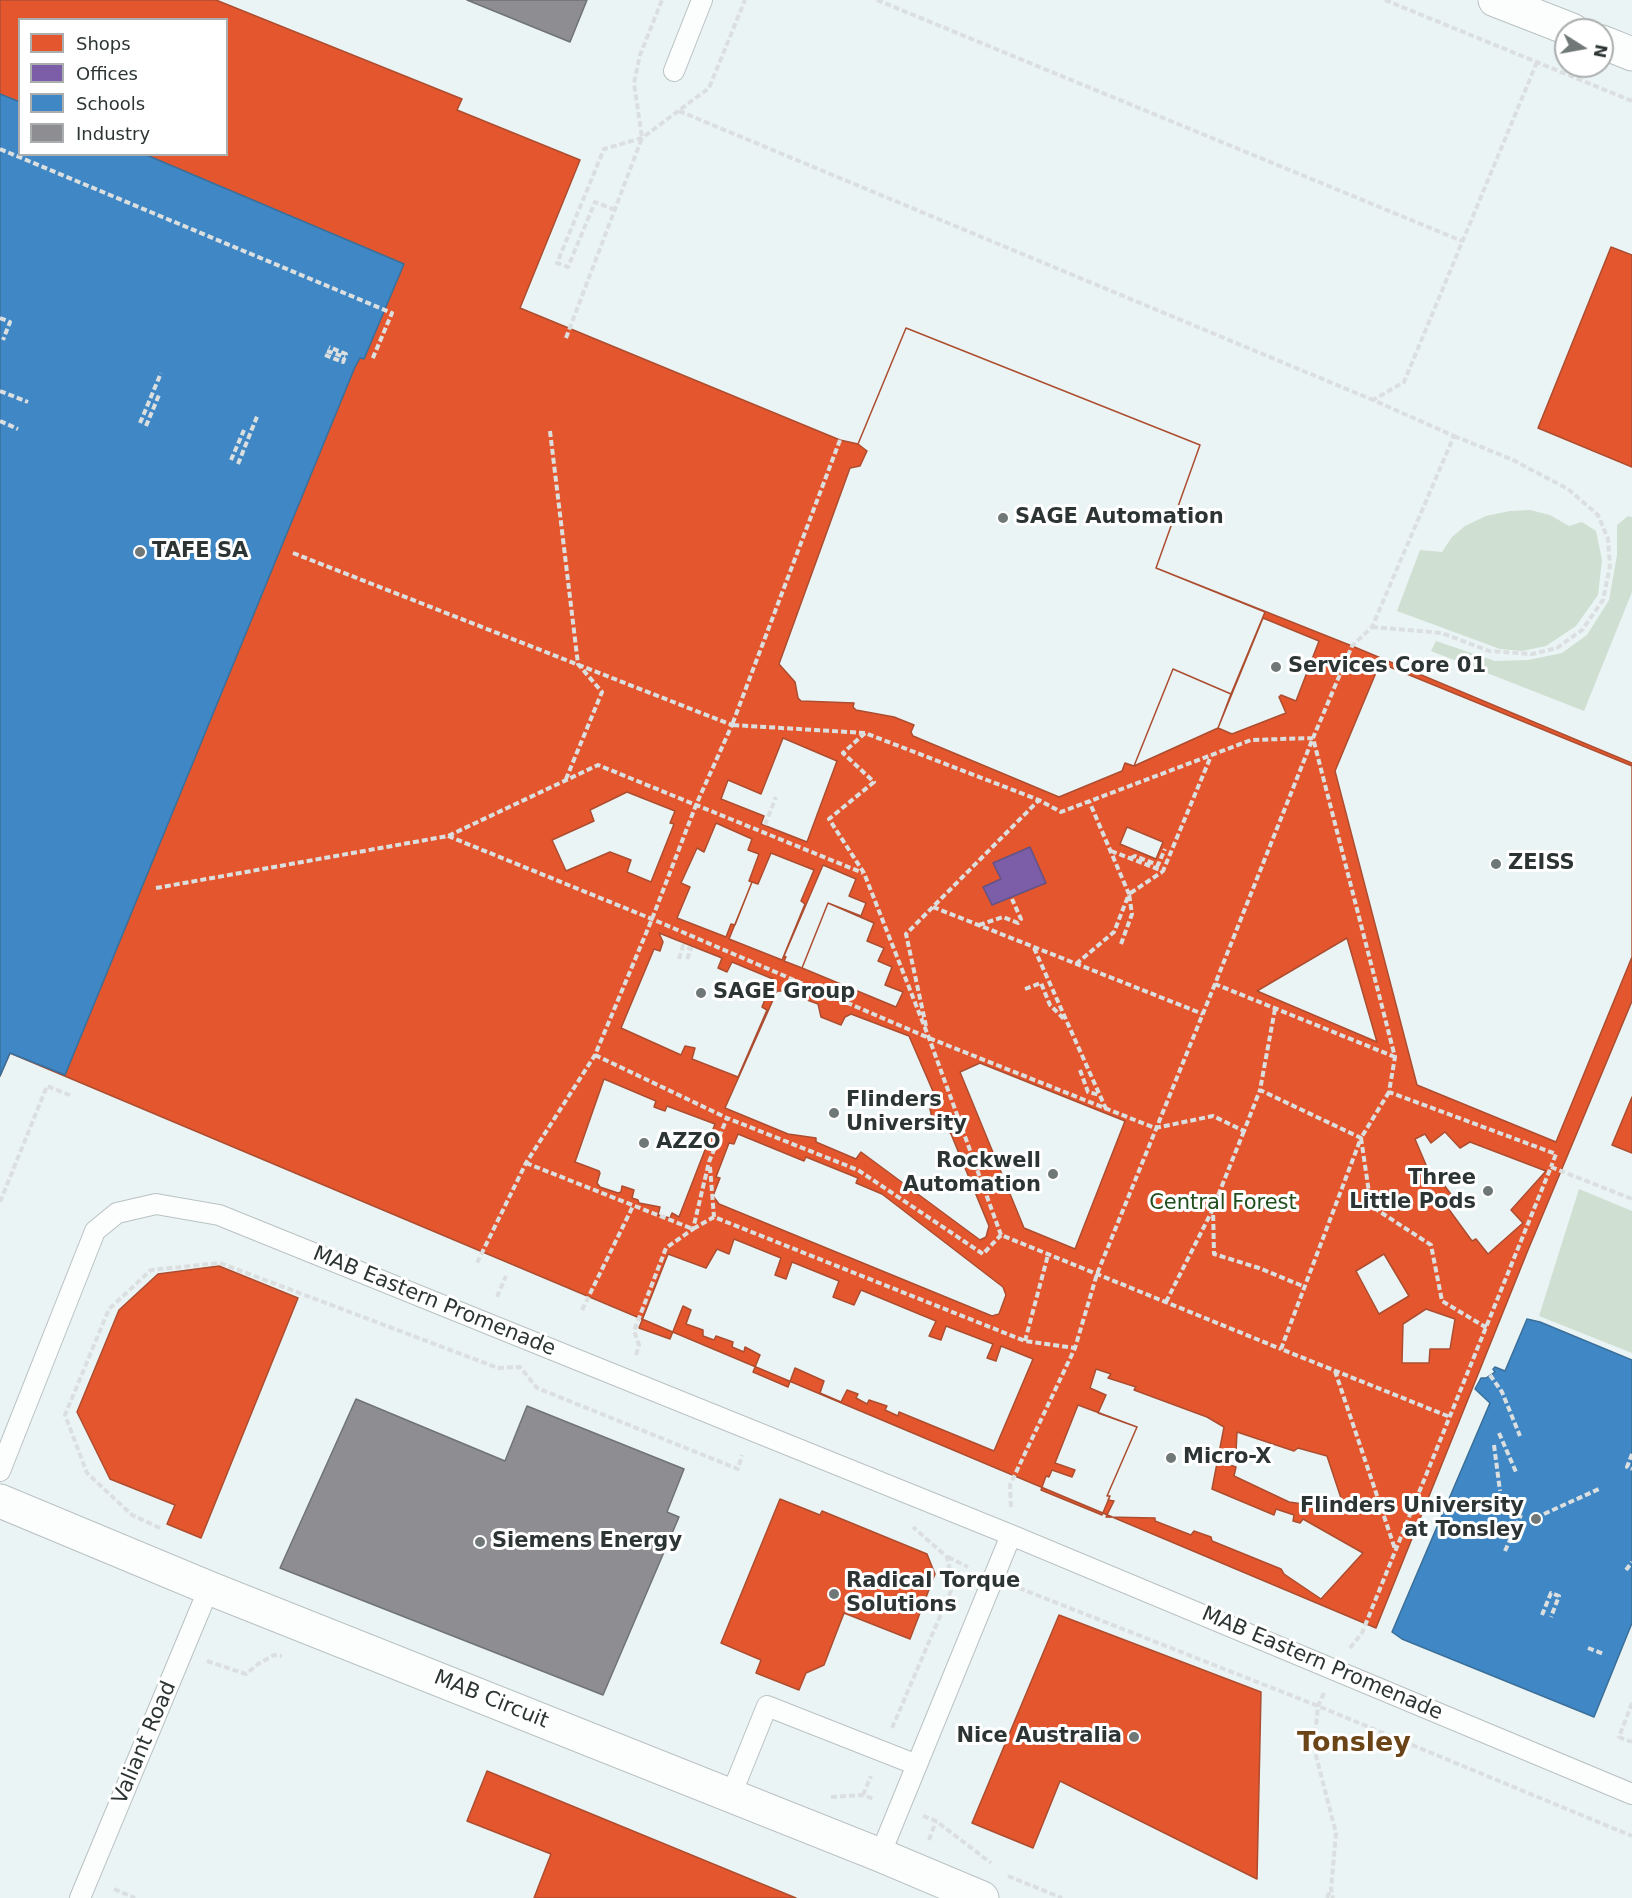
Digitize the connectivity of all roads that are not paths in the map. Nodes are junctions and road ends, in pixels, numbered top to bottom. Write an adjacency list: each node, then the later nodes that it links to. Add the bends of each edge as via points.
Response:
1 (702, 0): 6 (lane)
2 (1495, 0): 3 (street)
3 (1554, 23)
4 (1614, 47): 5 (street)
5 (1632, 54)
6 (674, 71)
7 (0, 1471): 9 (lane, MAB Eastern Promenade, via 95,1232 117,1213 156,1204 219,1215)
8 (0, 1501): 10 (street, MAB Circuit)
9 (1011, 1534): 11 (lane); 12 (lane, MAB Eastern Promenade)
10 (209, 1588): 13 (street, MAB Circuit); 15 (lane, Valiant Road)
11 (917, 1765): 13 (lane, via 767,1706); 14 (lane)
12 (1632, 1794)
13 (731, 1795): 14 (street, MAB Circuit)
14 (880, 1855): 16 (street, MAB Circuit)
15 (80, 1898)
16 (982, 1898)

